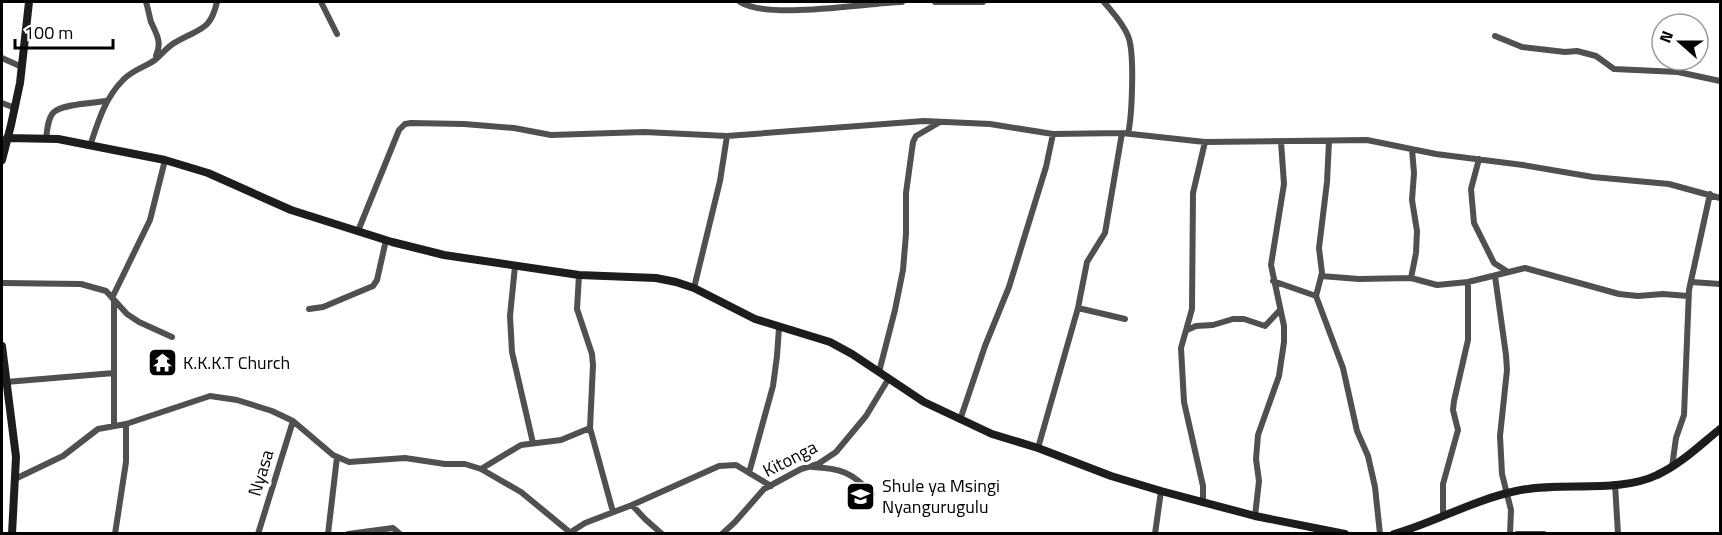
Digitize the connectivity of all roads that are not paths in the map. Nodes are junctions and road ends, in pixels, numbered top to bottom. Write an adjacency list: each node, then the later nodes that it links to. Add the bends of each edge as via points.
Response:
1 (29, 2): 15 (street)
2 (146, 2): 14 (street, via 159,38)
3 (217, 2): 14 (street, via 204,28 177,41)
4 (321, 2): 11 (street)
5 (740, 2): 10 (street, via 765,10)
6 (902, 2): 10 (street)
7 (935, 2): 8 (street)
8 (983, 2)
9 (1104, 2): 21 (street, via 1123,25 1130,41 1131,113)
10 (837, 5)
11 (337, 34)
12 (1495, 36): 16 (street, via 1522,47 1577,51 1599,57 1614,69 1678,72)
13 (2, 58): 15 (street)
14 (155, 59): 17 (street, via 126,76)
15 (22, 67): 19 (street)
16 (1720, 81)
17 (106, 101): 25 (street, via 53,112); 29 (street)
18 (2, 104): 19 (street)
19 (15, 108): 24 (street)
20 (940, 122): 22 (street, via 990,124); 23 (street); 61 (street, via 916,136 913,142 906,193 903,270)
21 (1125, 133): 22 (street); 27 (street); 53 (street, via 1106,234 1087,262)
22 (1053, 134): 65 (street, via 1009,287)
23 (727, 136): 36 (street, via 644,132 551,135 464,124 405,124 395,138); 49 (street, via 718,192)
24 (4, 139): 25 (street); 32 (street)
25 (46, 139): 29 (street)
26 (1329, 141): 28 (street); 30 (street, via 1368,140); 41 (street, via 1319,248)
27 (1205, 142): 28 (street); 58 (street, via 1193,193 1194,296)
28 (1281, 142): 44 (street, via 1284,184 1271,265)
29 (90, 146): 33 (street)
30 (1412, 149): 31 (street); 43 (street, via 1417,238)
31 (1479, 159): 34 (street, via 1669,184); 39 (street, via 1472,189 1474,223 1494,263)
32 (2, 160)
33 (165, 160): 36 (street, via 208,173 291,210); 52 (street, via 150,220)
34 (1710, 194): 35 (street); 46 (street)
35 (1720, 198)
36 (358, 231): 37 (street)
37 (386, 240): 38 (street, via 444,255); 54 (street, via 373,286)
38 (515, 266): 40 (street); 71 (street, via 510,316 512,352)
39 (1508, 272): 42 (street); 51 (street, via 1525,268 1632,296)
40 (579, 275): 49 (street, via 656,278); 69 (street, via 577,309 594,365)
41 (1321, 276): 43 (street); 50 (street)
42 (1495, 276): 45 (street); 82 (street, via 1507,370 1500,436 1502,474)
43 (1411, 278): 45 (street, via 1433,285)
44 (1273, 281): 50 (street); 55 (street)
45 (1468, 282): 87 (street, via 1468,340 1454,401 1458,430 1443,484)
46 (1691, 282): 48 (street); 51 (street)
47 (2, 283): 52 (street, via 81,284 106,291)
48 (1720, 284)
49 (694, 288): 57 (street)
50 (1316, 296): 100 (street, via 1343,368 1357,431 1368,456)
51 (1688, 296): 75 (street, via 1684,415)
52 (113, 299): 59 (street, via 139,322); 62 (street)
53 (1078, 308): 56 (street); 72 (street)
54 (309, 309)
55 (1280, 310): 58 (street, via 1265,326 1233,319); 88 (street, via 1284,342 1279,376 1258,435)
56 (1125, 319)
57 (779, 328): 61 (street, via 830,342); 77 (street, via 773,386)
58 (1186, 330): 84 (street, via 1181,348 1182,389 1203,486)
59 (172, 337)
60 (2, 346): 64 (street)
61 (879, 372): 63 (street)
62 (114, 373): 64 (street); 68 (street)
63 (889, 378): 65 (street); 74 (street, Kitonga, via 851,435 826,459)
64 (6, 382): 78 (street, via 14,433)
65 (960, 420): 72 (street)
66 (293, 421): 67 (street, via 258,406 210,396); 73 (street); 92 (street, Nyasa)
67 (126, 424): 68 (street); 91 (street, via 126,462)
68 (114, 426): 78 (street, via 98,429 63,456)
69 (590, 428): 71 (street, via 561,440); 86 (street)
70 (1720, 429): 75 (street)
71 (533, 443): 76 (street, via 513,449)
72 (1038, 448): 81 (street)
73 (337, 458): 76 (street, via 356,463 405,458); 93 (street)
74 (808, 467): 80 (street, Kitonga); 83 (street, via 825,467 852,475)
75 (1672, 468): 79 (street, via 1641,482)
76 (480, 469): 89 (street, via 521,492)
77 (749, 473): 80 (street); 85 (street, via 736,465 719,465)
78 (15, 479): 90 (street)
79 (1615, 484): 82 (street, via 1547,486); 105 (street)
80 (771, 486): 97 (street, Kitonga, via 760,492)
81 (1161, 491): 84 (street); 98 (street)
82 (1508, 493): 87 (street); 102 (street)
83 (872, 494)
84 (1203, 503): 88 (street)
85 (632, 505): 86 (street); 96 (street)
86 (613, 512): 89 (street)
87 (1443, 515): 101 (street)
88 (1255, 516): 99 (street)
89 (572, 533)
90 (12, 534)
91 (115, 534)
92 (258, 534)
93 (328, 534)
94 (348, 534): 95 (street, via 393,528)
95 (400, 534)
96 (662, 534)
97 (722, 534)
98 (1155, 534)
99 (1345, 534)
100 (1380, 534)
101 (1394, 534)
102 (1510, 534)
103 (1517, 534): 104 (street)
104 (1544, 534)
105 (1618, 534)

